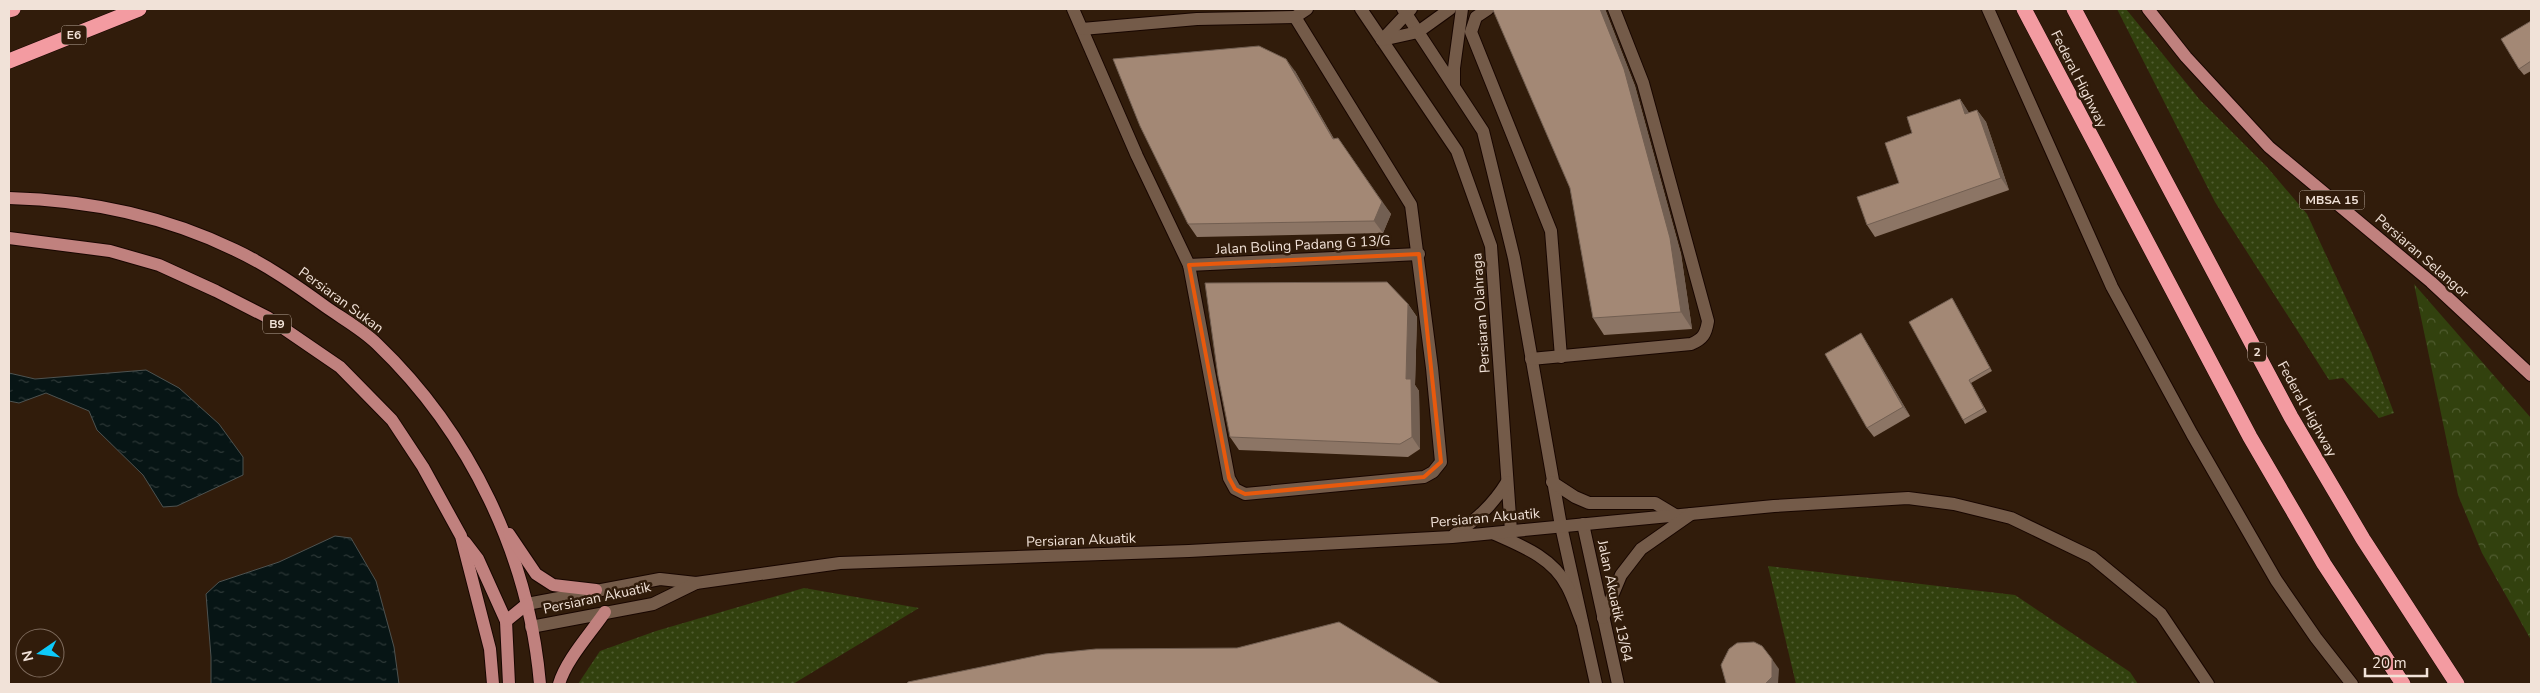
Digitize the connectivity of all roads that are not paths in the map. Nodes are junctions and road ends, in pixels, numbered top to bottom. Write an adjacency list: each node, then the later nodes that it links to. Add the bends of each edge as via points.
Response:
1 (12, 9): 14 (highway)
2 (139, 9): 21 (highway, E6)
3 (1073, 9): 18 (street)
4 (1307, 9): 17 (street)
5 (1361, 9): 20 (street, Persiaran Olahraga)
6 (1450, 9): 19 (street)
7 (1462, 9): 22 (street)
8 (1488, 9): 27 (street, via 1476,17 1471,32 1550,232)
9 (1614, 9): 27 (street, via 1643,83 1708,321 1706,334 1691,344)
10 (1988, 9): 56 (street, via 2116,296 2276,580)
11 (2024, 9): 57 (highway, Federal Highway, via 2250,437 2324,564)
12 (2074, 9): 58 (highway, Federal Highway / 2, via 2291,417 2363,539)
13 (2148, 9): 29 (main road, Persiaran Selangor / MBSA 15, via 2186,57 2269,146 2431,282)
14 (9, 10)
15 (1406, 10): 19 (street); 20 (street)
16 (1195, 14): 17 (street); 18 (street)
17 (1295, 17): 25 (street, via 1411,205)
18 (1082, 29): 26 (street, via 1137,156)
19 (1418, 32): 20 (street); 22 (street)
20 (1382, 40): 30 (street, Persiaran Olahraga, via 1457,151 1491,246)
21 (9, 61)
22 (1454, 87): 28 (street, via 1483,130 1514,258)
23 (9, 198): 34 (main road, Persiaran Sukan, via 54,199 125,212 192,231 288,280 376,343 436,409 475,471)
24 (9, 238): 39 (main road, B9, via 110,251 159,266 216,290 267,317 340,367 392,420 423,467)
25 (1419, 254): 26 (street, Jalan Boling Padang G 13/G); 26 (street, via 1441,462 1424,477 1245,494 1235,489 1229,478)
26 (1190, 265)
27 (1561, 357): 28 (street)
28 (1531, 359): 31 (street)
29 (2531, 376)
30 (1507, 482): 37 (street, Persiaran Olahraga); 40 (street, via 1496,500 1477,520)
31 (1552, 482): 33 (street, via 1589,503 1655,503); 36 (street)
32 (1691, 514): 33 (street, Persiaran Akuatik); 45 (street, via 1641,549 1621,575); 55 (street, Persiaran Akuatik, via 1908,498 1954,504 2011,518 2092,557 2161,614)
33 (1675, 515): 35 (street, Persiaran Akuatik)
34 (500, 521): 42 (main road, via 536,574 553,585); 43 (main road, Persiaran Sukan)
35 (1583, 524): 36 (street, Persiaran Akuatik); 45 (street, Jalan Akuatik 13/64)
36 (1561, 526): 37 (street, Persiaran Akuatik); 47 (street)
37 (1511, 531): 38 (street, Persiaran Akuatik)
38 (1493, 533): 40 (street, Persiaran Akuatik); 47 (street, via 1529,550 1550,565 1567,585)
39 (461, 536): 46 (main road, via 478,559); 49 (main road, B9, via 490,649)
40 (1452, 537): 41 (street, Persiaran Akuatik, via 1189,551 840,563)
41 (696, 584): 42 (street, Persiaran Akuatik, via 660,579); 44 (street, Persiaran Akuatik, via 653,604)
42 (596, 590): 43 (street, Persiaran Akuatik)
43 (527, 604): 46 (main road); 48 (main road, Persiaran Sukan)
44 (605, 612): 48 (street, Persiaran Akuatik); 52 (main road, via 564,668)
45 (1603, 618): 54 (street, Jalan Akuatik 13/64)
46 (506, 621): 48 (main road); 50 (main road)
47 (1582, 622): 53 (street)
48 (531, 627): 51 (main road, Persiaran Sukan)
49 (493, 684)
50 (509, 684)
51 (540, 684)
52 (559, 684)
53 (1596, 684)
54 (1618, 684)
55 (2208, 684)
56 (2352, 684)
57 (2403, 684)
58 (2457, 684)

